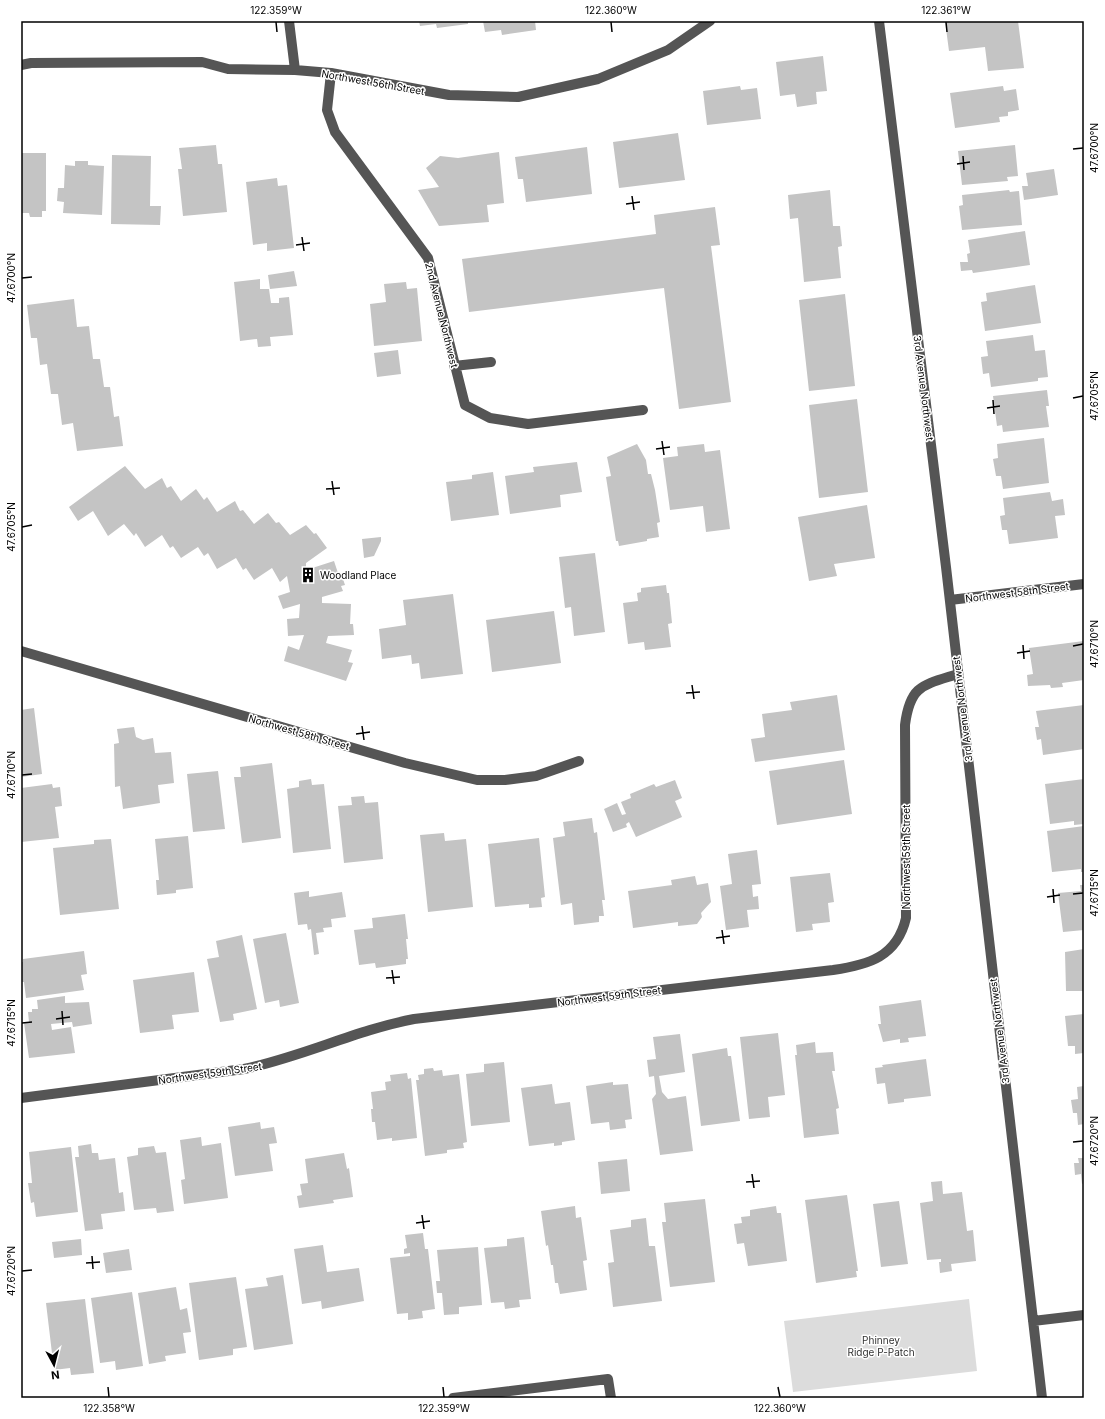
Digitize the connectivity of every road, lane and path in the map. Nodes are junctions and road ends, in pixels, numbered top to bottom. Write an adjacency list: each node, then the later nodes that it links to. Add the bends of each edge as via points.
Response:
1 (290, 21): 5 (street)
2 (710, 21): 6 (street, Northwest 56th Street, via 668,50 598,80 518,97 448,95)
3 (879, 21): 11 (street, 3rd Avenue Northwest)
4 (21, 65): 5 (street, Northwest 56th Street, via 202,62 228,69)
5 (295, 70): 6 (street, Northwest 56th Street)
6 (331, 73): 8 (street, 2nd Avenue Northwest, via 327,110 335,132 428,258)
7 (491, 362): 8 (street)
8 (454, 366): 9 (street, 2nd Avenue Northwest, via 465,405 490,418 528,424)
9 (643, 410)
10 (1084, 584): 11 (street, Northwest 58th Street)
11 (950, 600): 13 (street, 3rd Avenue Northwest)
12 (21, 652): 14 (street, Northwest 58th Street, via 406,763 477,780 536,776)
13 (958, 674): 15 (street, Northwest 59th Street, via 919,688 908,704 905,725 906,918 899,940 870,962 833,970 414,1019 383,1025 267,1064 244,1069); 17 (street, 3rd Avenue Northwest)
14 (579, 761)
15 (21, 1098)
16 (1084, 1314): 17 (street)
17 (1033, 1321): 20 (street, 3rd Avenue Northwest)
18 (453, 1398): 19 (street, via 608,1379)
19 (611, 1398)
20 (1042, 1398)

